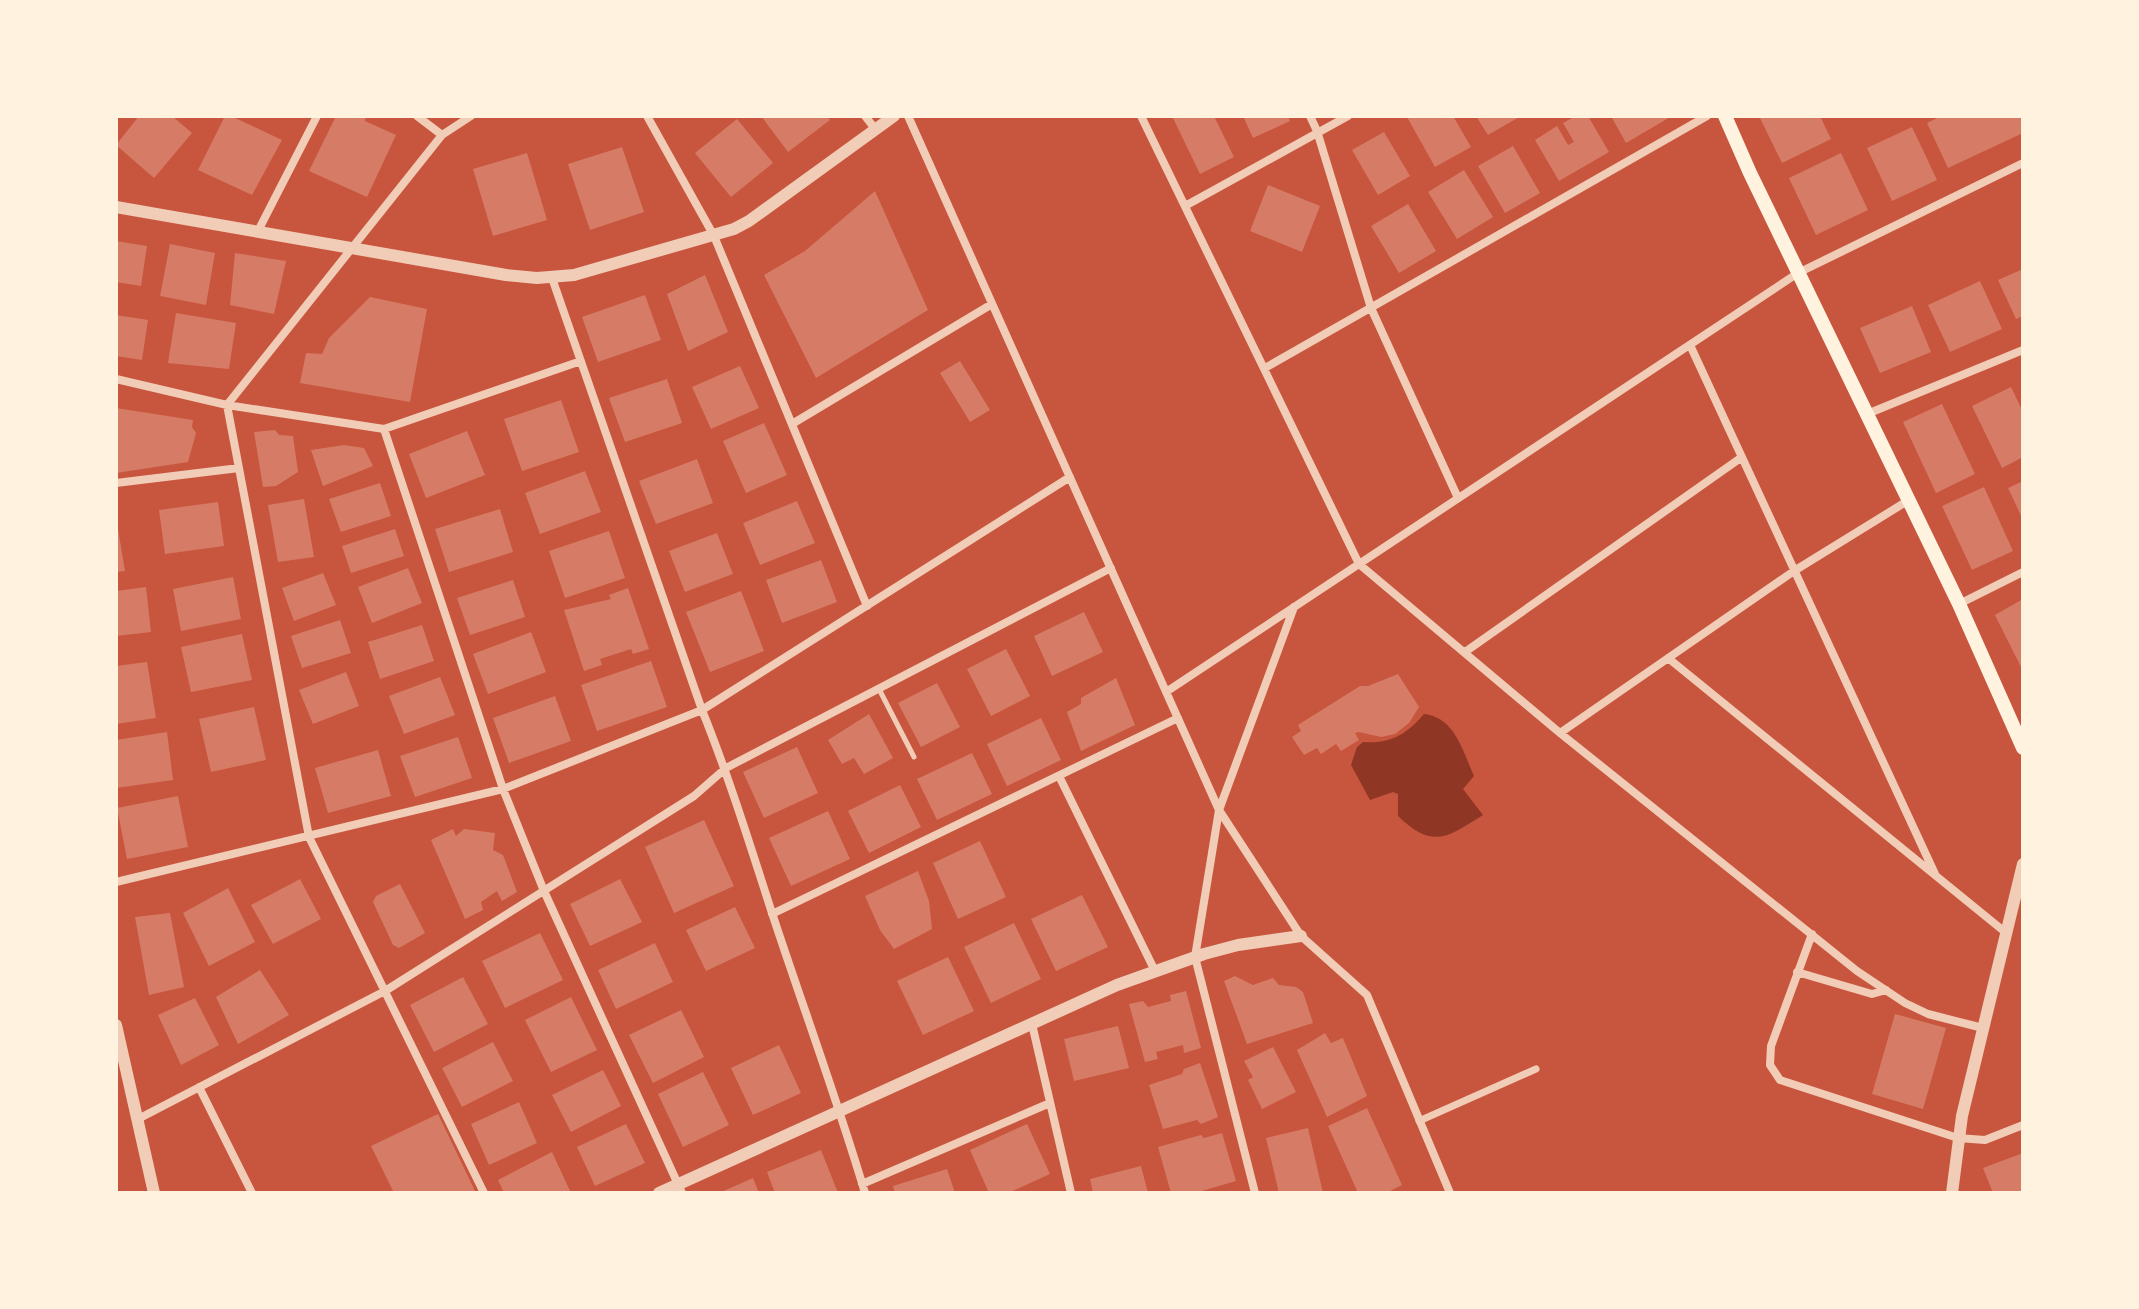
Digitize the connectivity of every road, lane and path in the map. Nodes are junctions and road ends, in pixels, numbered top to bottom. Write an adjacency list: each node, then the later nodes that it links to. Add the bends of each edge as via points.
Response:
1 (317, 116): 19 (street)
2 (417, 116): 15 (street)
3 (471, 116): 15 (street)
4 (647, 116): 20 (street)
5 (865, 116): 13 (street)
6 (894, 116): 13 (street)
7 (908, 116): 24 (street)
8 (1141, 116): 17 (street)
9 (1310, 116): 14 (street)
10 (1348, 116): 14 (street)
11 (1707, 116): 25 (street)
12 (1725, 116): 22 (main road)
13 (876, 130): 20 (street, via 749,221)
14 (1317, 131): 17 (street); 25 (street)
15 (442, 135): 21 (street)
16 (2023, 163): 22 (street)
17 (1185, 206): 29 (street)
18 (116, 207): 19 (street)
19 (258, 231): 21 (street)
20 (714, 236): 23 (street); 33 (street)
21 (355, 248): 23 (street); 31 (street)
22 (1798, 273): 26 (street); 32 (main road)
23 (552, 278): 28 (street)
24 (992, 304): 33 (street); 37 (street)
25 (1371, 308): 29 (street); 39 (street)
26 (1690, 345): 35 (street); 39 (street)
27 (2023, 350): 32 (street)
28 (581, 361): 34 (street); 52 (street)
29 (1265, 368): 41 (street)
30 (116, 379): 31 (street)
31 (227, 405): 34 (street); 36 (street)
32 (1867, 414): 40 (main road)
33 (792, 424): 46 (street)
34 (384, 429): 59 (street)
35 (1742, 457): 43 (street); 48 (street)
36 (239, 468): 38 (street); 61 (street)
37 (1070, 477): 42 (street); 46 (street)
38 (116, 483)
39 (1458, 498): 41 (street)
40 (1909, 500): 43 (street); 45 (main road)
41 (1359, 564): 47 (street); 48 (street)
42 (1111, 568): 50 (street); 51 (street)
43 (1794, 571): 49 (street); 63 (street)
44 (2023, 572): 45 (street)
45 (1959, 604): 55 (main road)
46 (867, 606): 52 (street)
47 (1295, 607): 51 (street); 60 (street)
48 (1465, 652): 54 (street)
49 (1668, 658): 54 (street); 63 (street)
50 (879, 689): 56 (lane); 57 (street)
51 (1166, 692): 53 (street)
52 (702, 710): 57 (street); 59 (street)
53 (1178, 718): 58 (street); 60 (street)
54 (1560, 733): 68 (street)
55 (2023, 748)
56 (914, 757)
57 (726, 768): 65 (street, via 694,796); 66 (street)
58 (1059, 776): 66 (street); 71 (street)
59 (503, 789): 61 (street); 65 (street)
60 (1219, 810): 69 (street); 70 (street)
61 (309, 837): 64 (street); 74 (street)
62 (2023, 864): 67 (street)
63 (1935, 874): 67 (street)
64 (116, 882)
65 (544, 891): 74 (street); 87 (street)
66 (772, 914): 81 (street)
67 (2005, 932): 77 (street)
68 (1812, 934): 72 (street); 73 (street)
69 (1301, 936): 70 (street); 83 (street, via 1367,995)
70 (1195, 957): 71 (street); 93 (street)
71 (1155, 971): 75 (street)
72 (1797, 972): 73 (street, via 1872,994); 85 (street, via 1771,1046 1769,1060 1776,1076 1792,1086)
73 (1886, 990): 77 (street, via 1928,1014)
74 (385, 991): 79 (street); 90 (street)
75 (1032, 1024): 80 (street); 81 (street)
76 (116, 1025): 82 (street)
77 (1983, 1028): 85 (street)
78 (1536, 1069): 83 (street)
79 (199, 1087): 82 (street); 89 (street)
80 (1050, 1103): 86 (street); 92 (street)
81 (841, 1112): 86 (street); 87 (street)
82 (138, 1119): 88 (street)
83 (1419, 1121): 94 (street)
84 (2023, 1125): 85 (street, via 1985,1140)
85 (1958, 1138): 95 (street)
86 (864, 1188)
87 (680, 1189): 91 (street)
88 (154, 1193)
89 (252, 1193)
90 (484, 1193)
91 (659, 1193)
92 (1071, 1193)
93 (1255, 1193)
94 (1450, 1193)
95 (1952, 1193)

